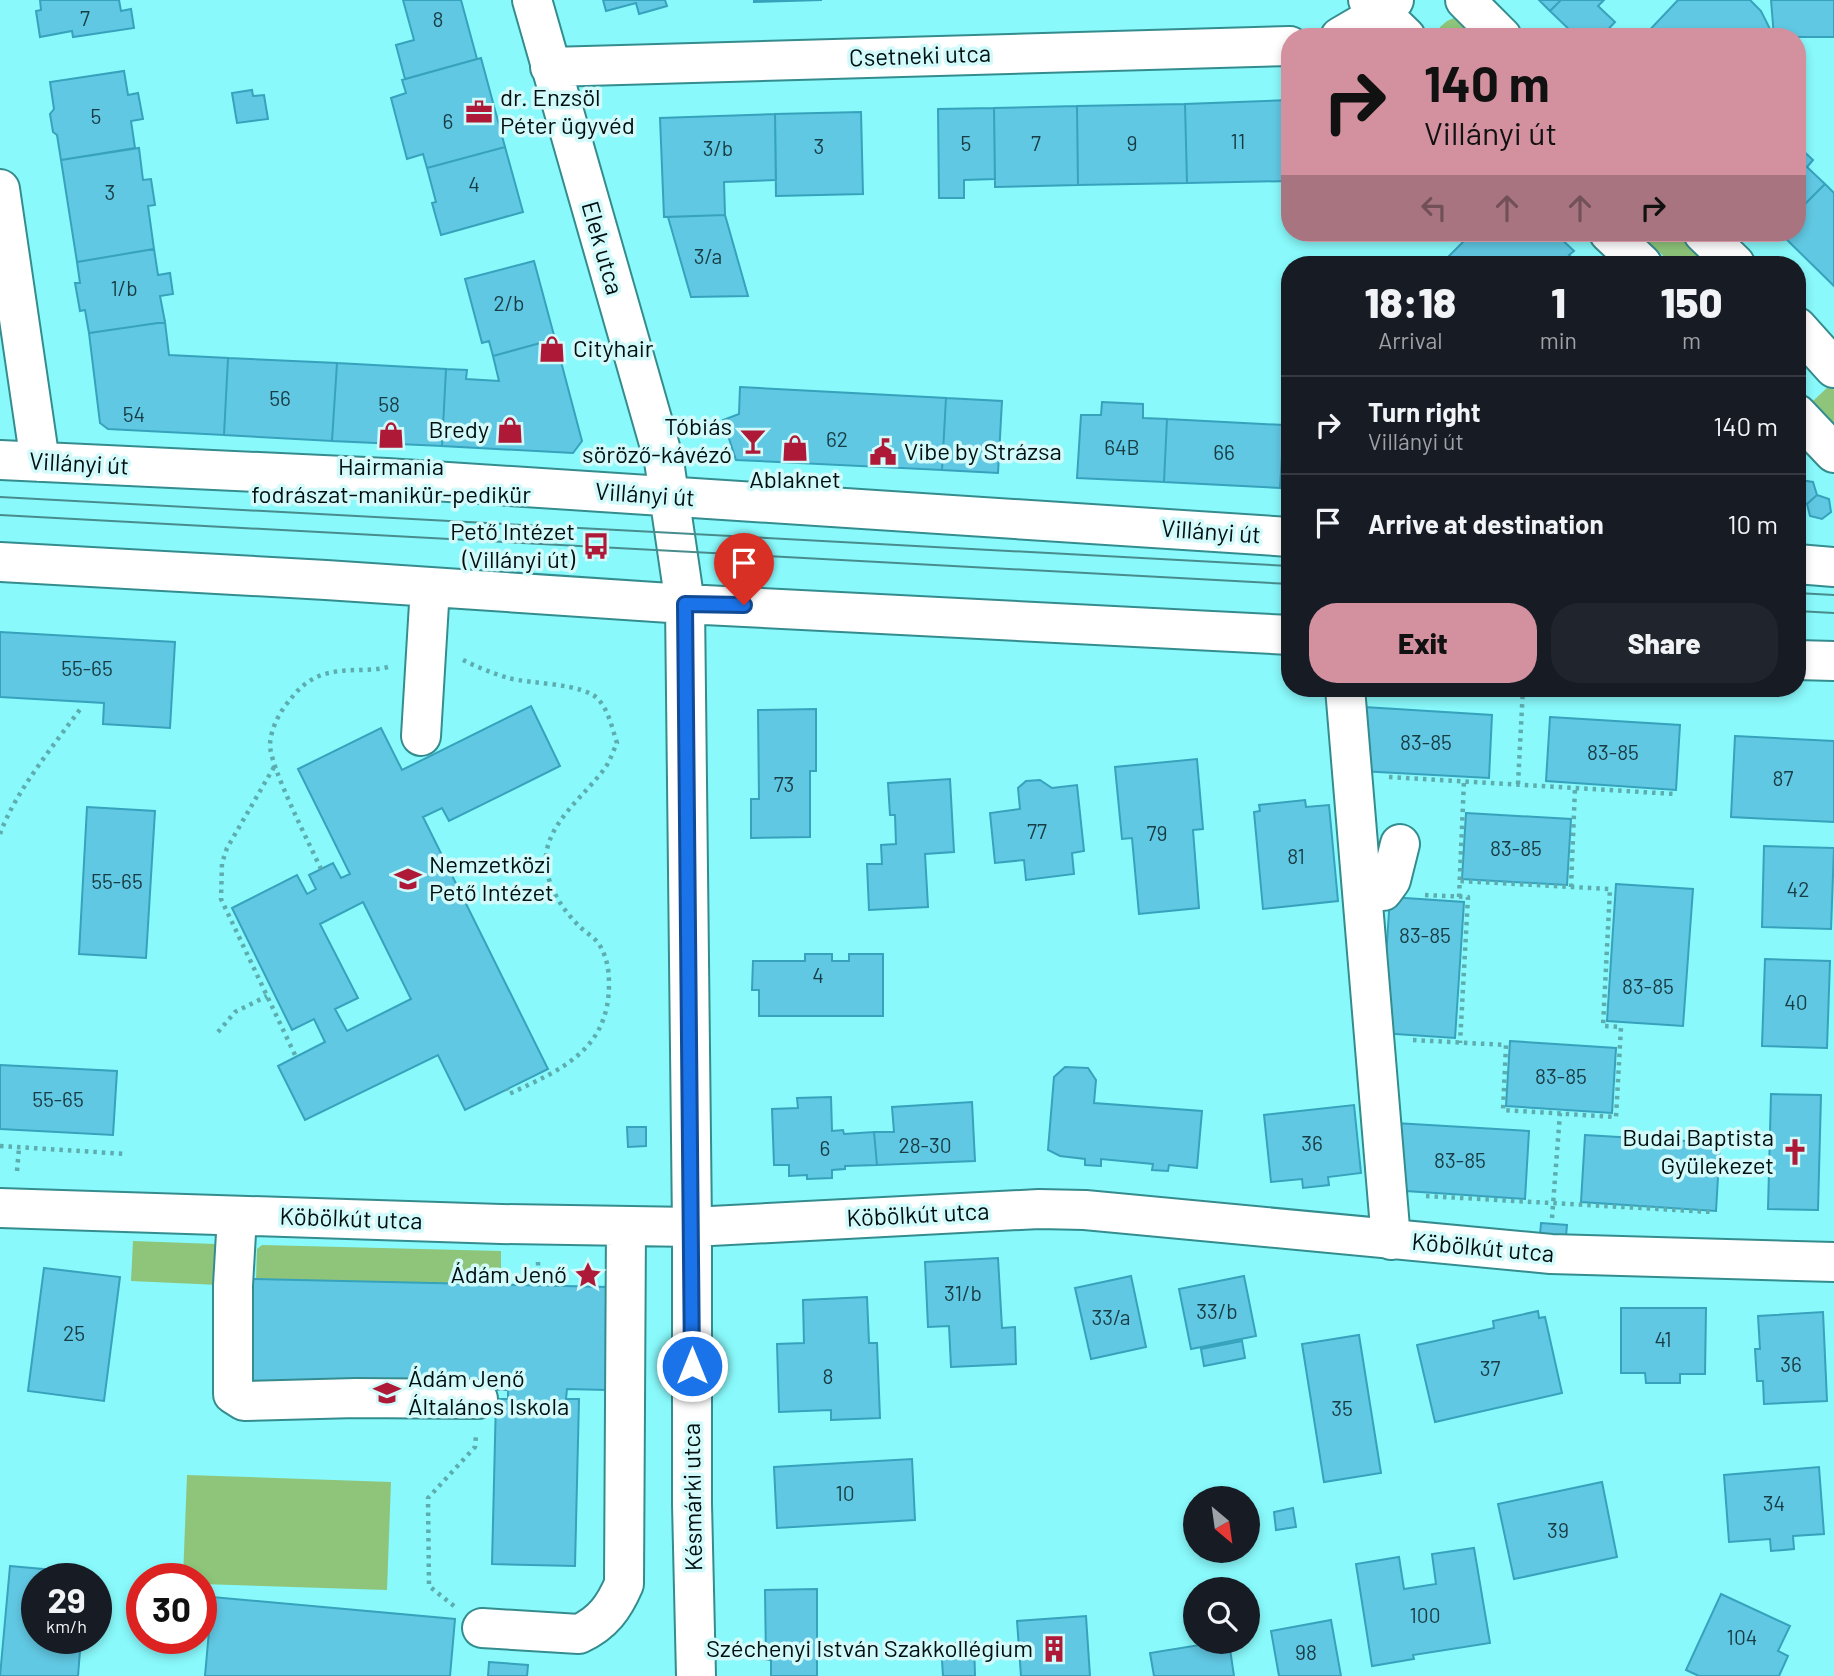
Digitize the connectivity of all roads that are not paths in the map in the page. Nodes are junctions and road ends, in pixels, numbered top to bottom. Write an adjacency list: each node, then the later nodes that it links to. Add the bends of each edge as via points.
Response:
1 (532, 0): 7 (street, Elek utca)
2 (1465, 0): 5 (street)
3 (1387, 13): 4 (street)
4 (1358, 28)
5 (1493, 28)
6 (1281, 46): 7 (street, Csetneki utca)
7 (550, 67): 19 (street, Elek utca)
8 (0, 189): 18 (street)
9 (1619, 242): 11 (street)
10 (1712, 242): 12 (street)
11 (1633, 256)
12 (1727, 256)
13 (1806, 337): 14 (street)
14 (1834, 368)
15 (1806, 423): 16 (street)
16 (1834, 453)
17 (0, 460): 18 (street, Villányi út)
18 (40, 462): 19 (street, Villányi út)
19 (670, 496): 20 (street, Villányi út); 25 (street, Elek utca)
20 (1281, 536)
21 (0, 562): 24 (street)
22 (1806, 565): 23 (street)
23 (1834, 567)
24 (430, 587): 25 (street); 30 (street)
25 (685, 604): 26 (street); 36 (street, Késmárki utca)
26 (1281, 635)
27 (1806, 660): 28 (street)
28 (1834, 662)
29 (1346, 697): 32 (street)
30 (421, 736)
31 (1401, 844): 32 (street, via 1391,880)
32 (1372, 890): 37 (street, via 1373,1038)
33 (0, 1208): 34 (street, Köbölkút utca)
34 (237, 1216): 35 (street, Köbölkút utca); 39 (street, via 233,1394 244,1401)
35 (626, 1226): 36 (street, Köbölkút utca); 40 (street, via 624,1584 606,1616 579,1634)
36 (692, 1227): 37 (street, Köbölkút utca, via 1039,1209); 41 (street, Késmárki utca)
37 (1391, 1240): 38 (street, Köbölkút utca, via 1551,1254)
38 (1834, 1262)
39 (478, 1399)
40 (482, 1628)
41 (696, 1676)

